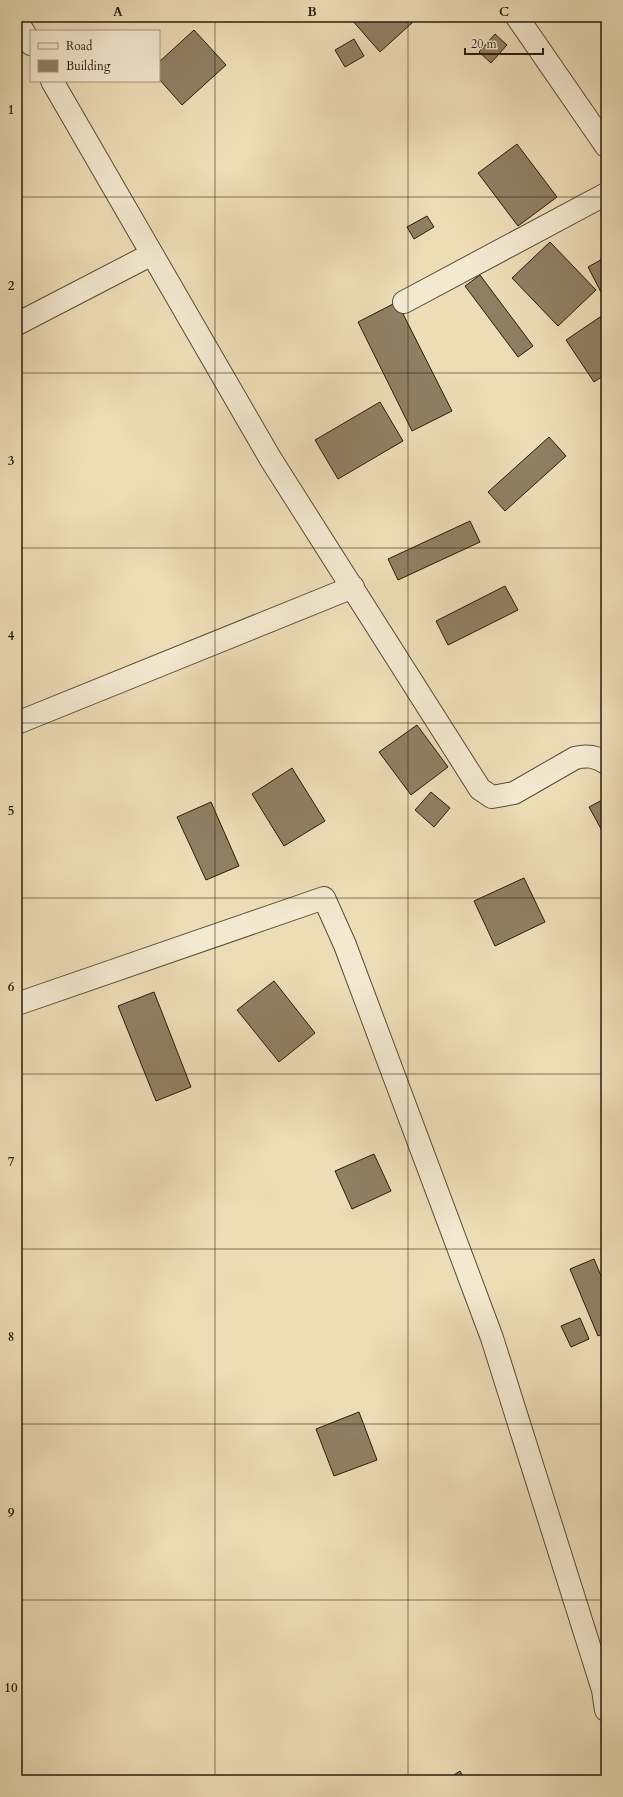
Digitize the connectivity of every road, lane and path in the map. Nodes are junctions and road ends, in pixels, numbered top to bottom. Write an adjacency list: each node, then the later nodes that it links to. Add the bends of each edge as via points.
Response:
1 (516, 17): 5 (street)
2 (17, 21): 3 (street)
3 (30, 42)
4 (53, 82): 7 (street)
5 (606, 146)
6 (606, 194): 8 (street)
7 (152, 254): 9 (street); 10 (street, via 270,458)
8 (404, 302)
9 (17, 324)
10 (353, 587): 11 (street); 12 (street, via 480,789 492,797 514,793 575,758 598,758)
11 (17, 723)
12 (606, 763)
13 (17, 1004): 14 (street, via 324,898 345,945 492,1338 603,1690)
14 (606, 1710)

